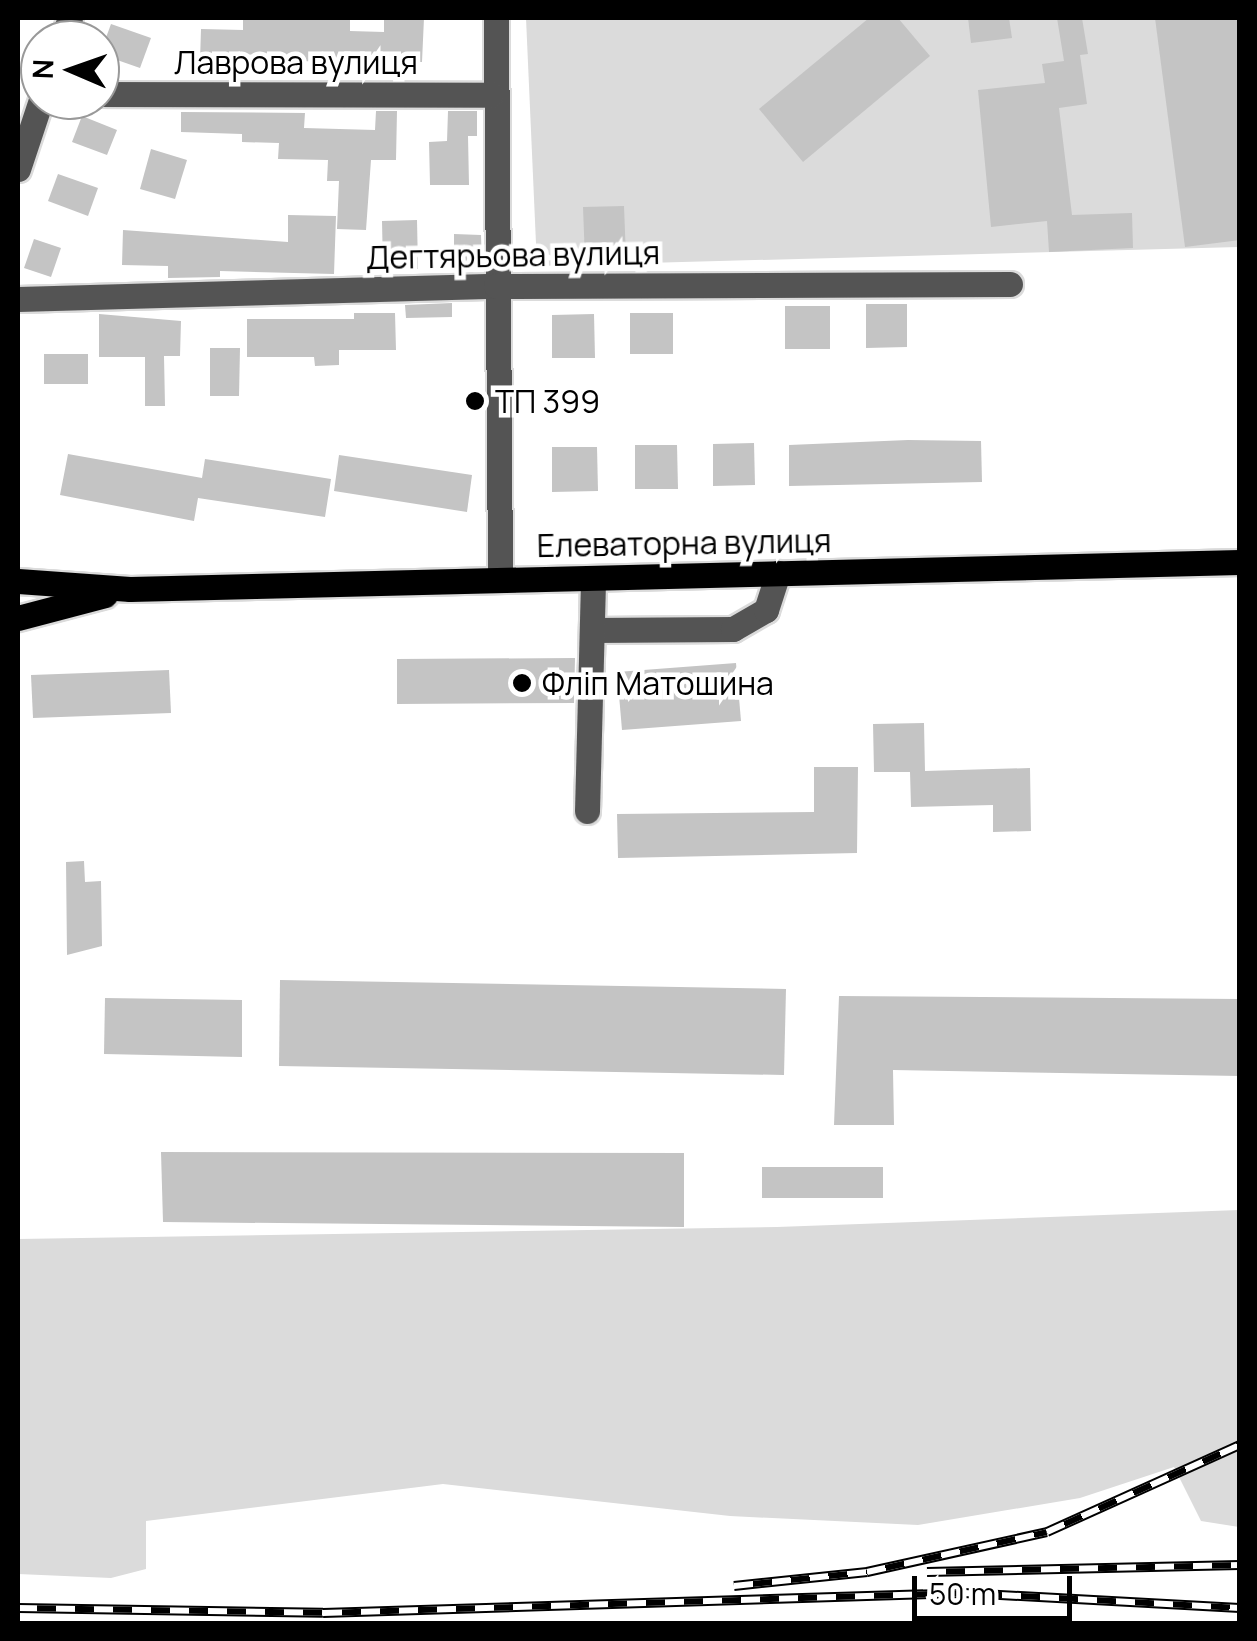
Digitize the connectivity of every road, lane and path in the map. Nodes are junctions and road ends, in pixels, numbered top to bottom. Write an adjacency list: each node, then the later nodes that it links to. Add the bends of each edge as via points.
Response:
1 (496, 18): 3 (street)
2 (120, 94): 3 (street, Лаврова вулиця)
3 (492, 95): 7 (street)
4 (33, 120): 5 (street)
5 (18, 170)
6 (1010, 284): 7 (street, Дегтярьова вулиця)
7 (496, 286): 8 (street, Дегтярьова вулиця); 12 (street)
8 (18, 300)
9 (1240, 562): 10 (main road, Елеваторна вулиця)
10 (778, 573): 11 (main road, Елеваторна вулиця); 16 (street, via 766,610 733,629)
11 (593, 578): 12 (main road, Елеваторна вулиця); 16 (street)
12 (500, 580): 14 (main road, Елеваторна вулиця)
13 (18, 581): 14 (main road, Елеваторна вулиця)
14 (130, 589): 15 (main road, Елеваторна вулиця)
15 (18, 618)
16 (592, 630): 17 (street)
17 (588, 811)

